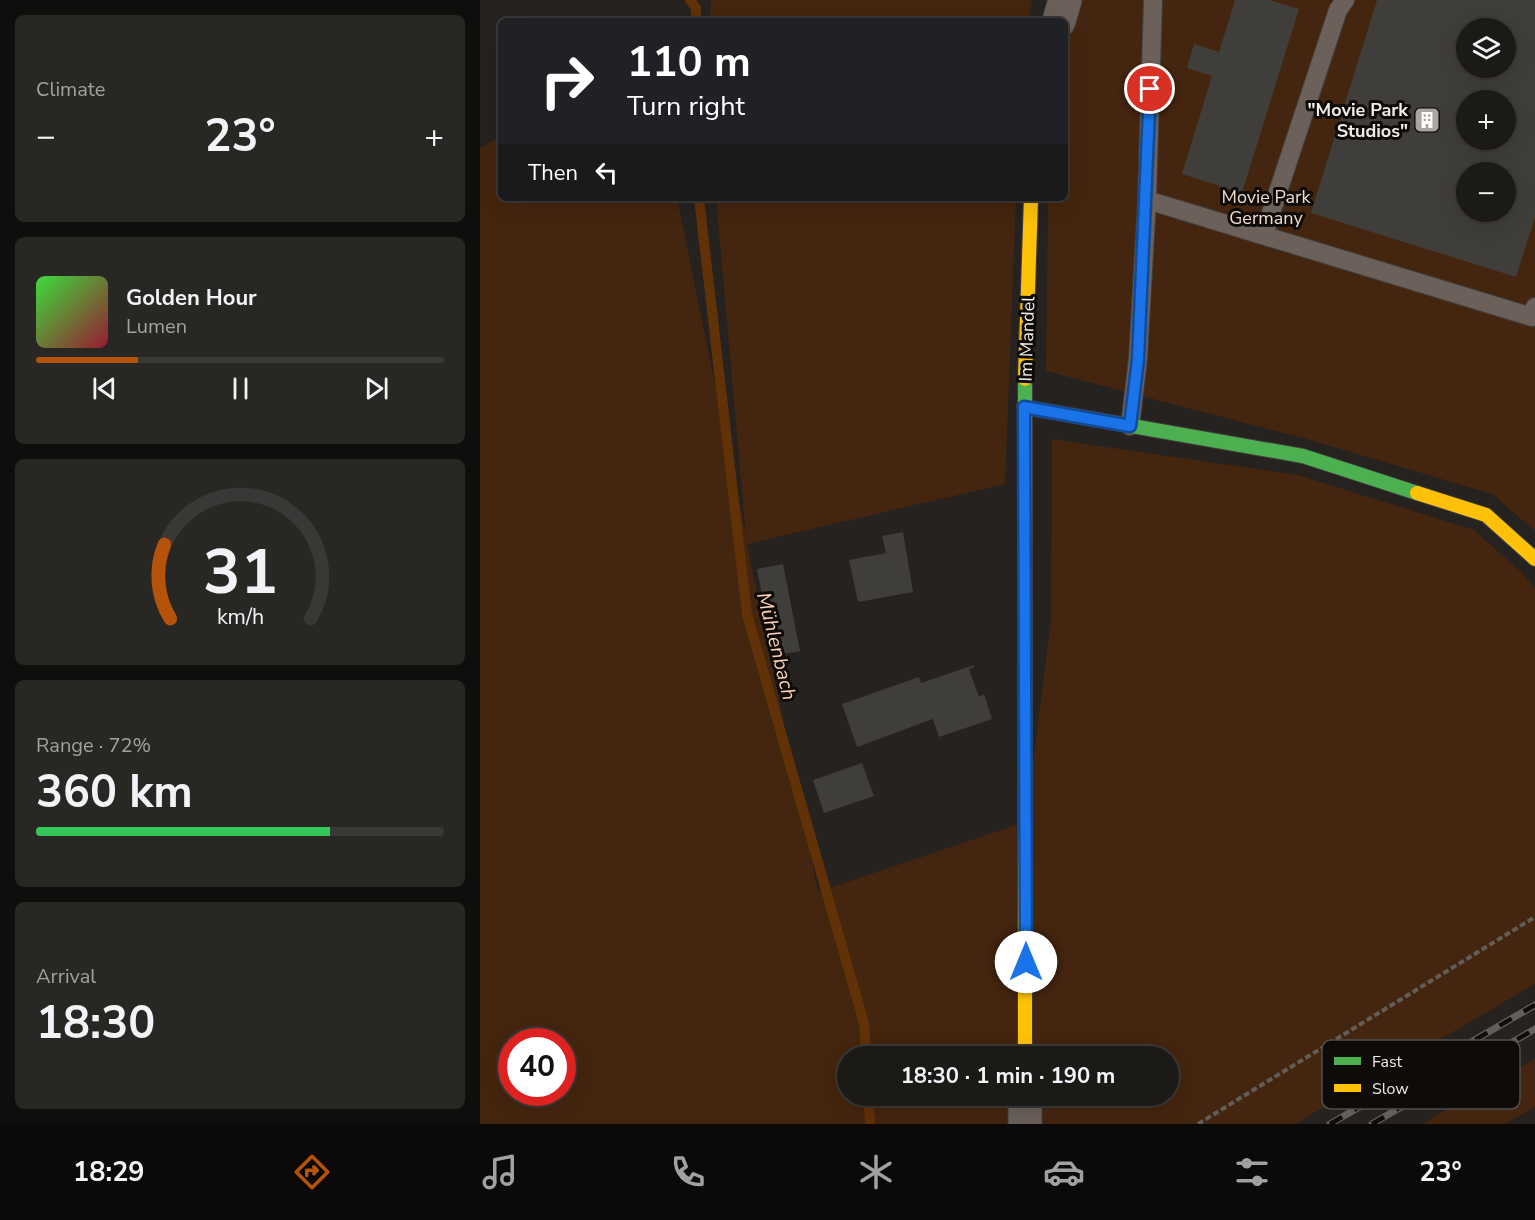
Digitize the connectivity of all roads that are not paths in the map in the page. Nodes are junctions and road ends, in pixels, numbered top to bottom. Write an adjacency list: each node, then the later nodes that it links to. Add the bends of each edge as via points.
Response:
1 (1065, 0): 4 (street)
2 (1153, 0): 5 (lane)
3 (1345, 0): 7 (lane, via 1338,10)
4 (1060, 18)
5 (1147, 200): 7 (lane); 10 (lane)
6 (1031, 201): 9 (street, Im Mandel)
7 (1264, 234): 8 (lane, via 1532,317)
8 (1535, 307)
9 (1024, 407): 10 (street); 12 (street, Im Mandel)
10 (1130, 426): 11 (street, via 1303,456 1486,515)
11 (1535, 559)
12 (1025, 1046)
13 (1025, 1106): 14 (street)
14 (1025, 1124)

